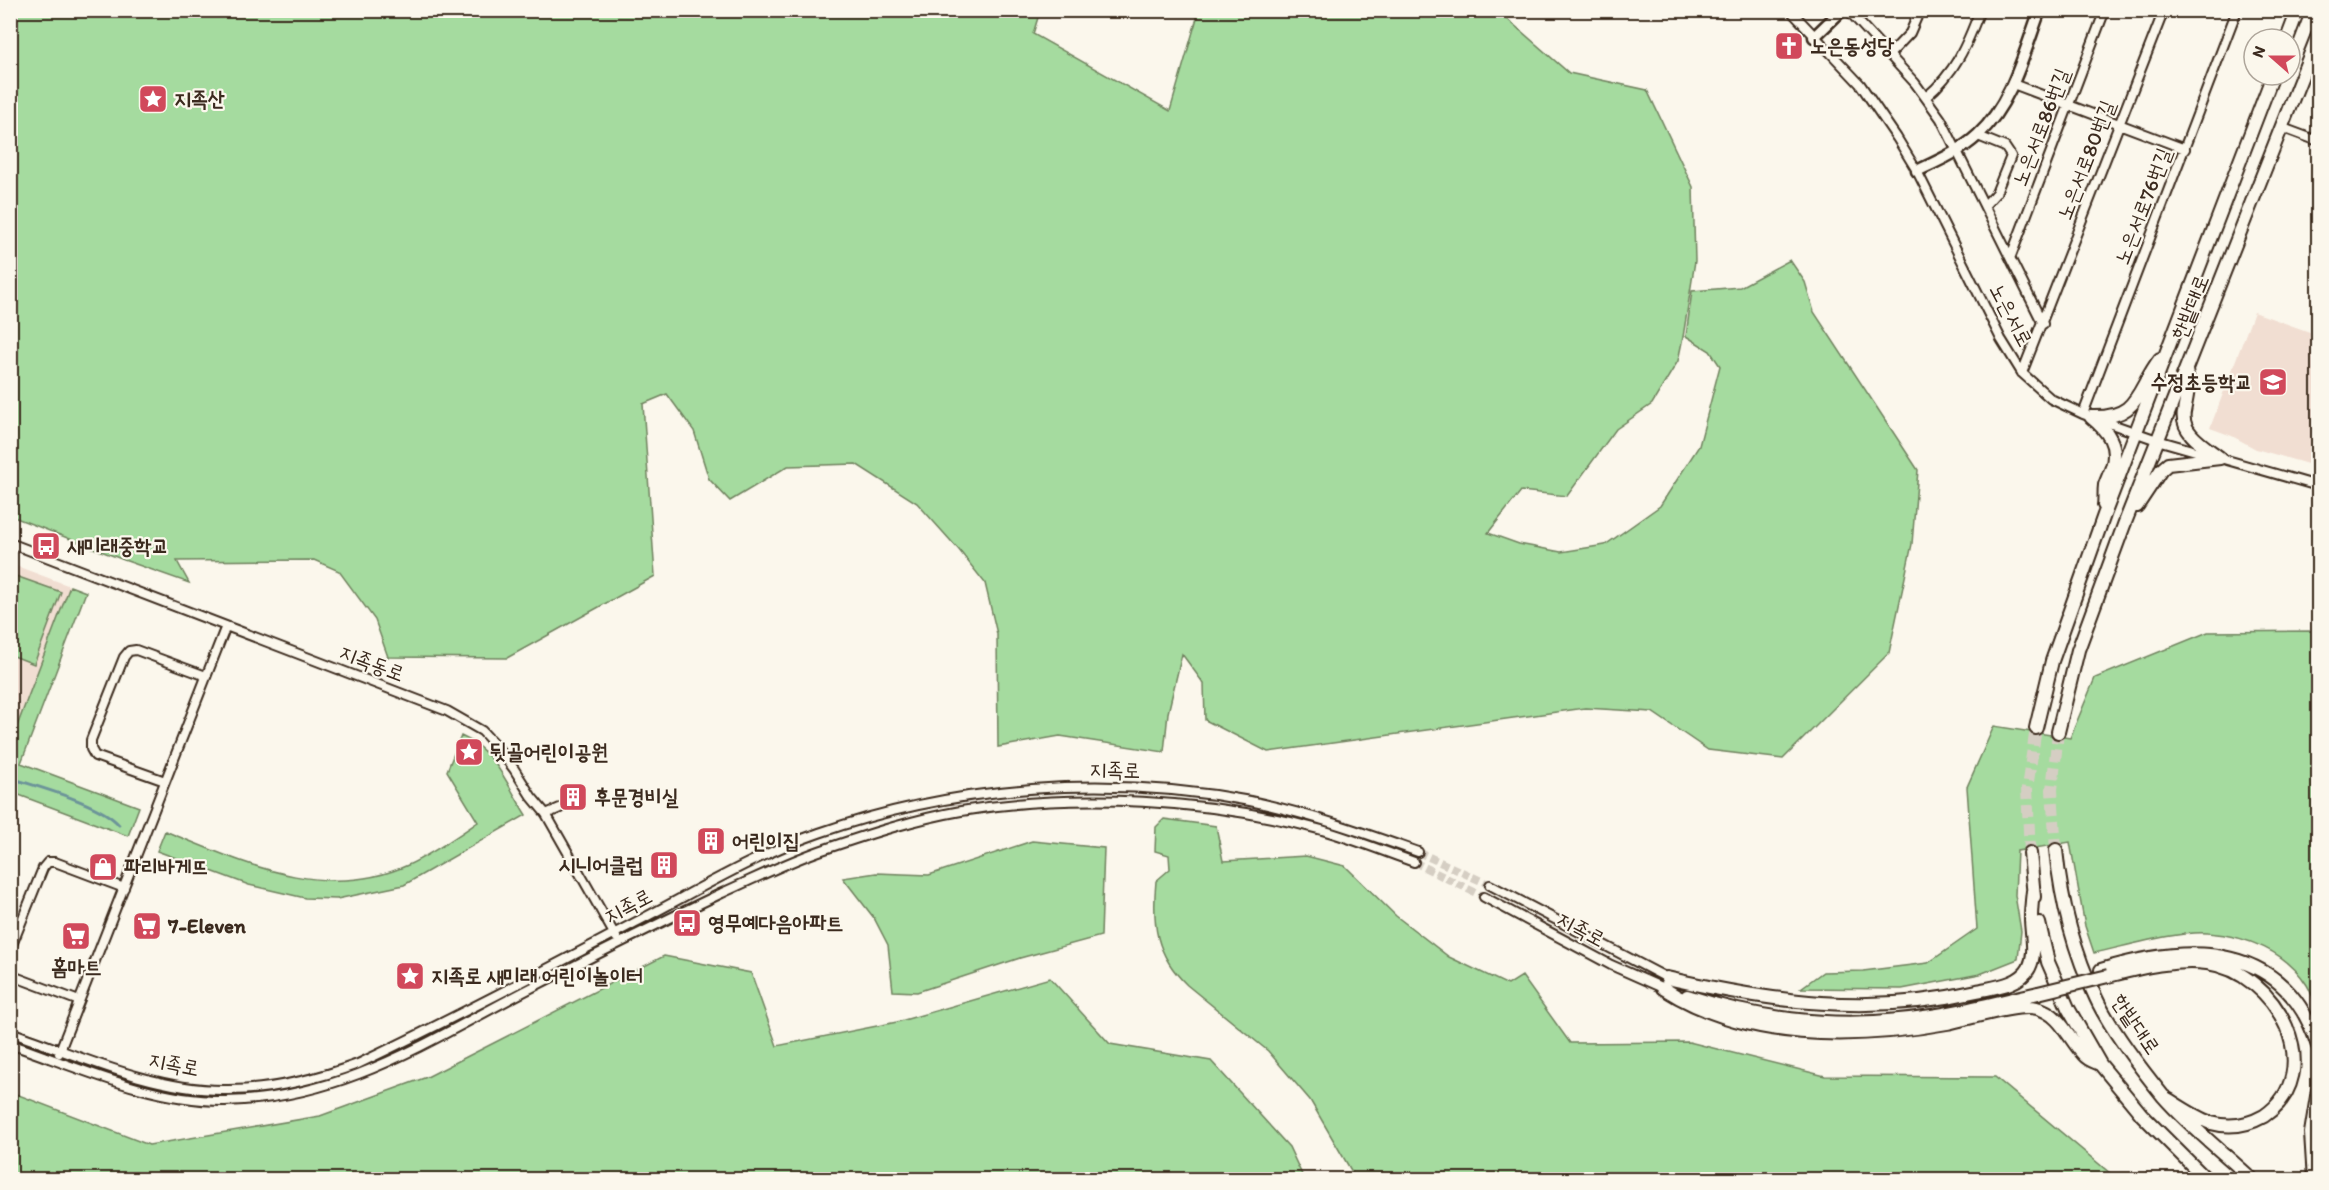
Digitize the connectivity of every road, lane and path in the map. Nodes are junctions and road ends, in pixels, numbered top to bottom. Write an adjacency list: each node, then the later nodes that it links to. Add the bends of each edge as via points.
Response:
1 (1790, 10): 13 (street, 노은서로)
2 (1842, 10): 13 (street)
3 (1848, 10): 14 (street)
4 (1920, 10): 14 (street, via 1910,33)
5 (1980, 10): 17 (street, via 1955,67)
6 (2040, 10): 15 (street)
7 (2105, 10): 18 (street, 노은서로86번길)
8 (2164, 10): 19 (street, 노은서로80번길)
9 (2237, 10): 23 (street, 노은서로76번길)
10 (2298, 10): 11 (main road)
11 (2292, 27)
12 (2319, 34): 20 (main road, 한밭대로)
13 (1814, 37): 25 (street, 노은서로, via 1860,84)
14 (1890, 54): 17 (street)
15 (2013, 84): 18 (street); 21 (street)
16 (2268, 87): 29 (main road, 한밭대로)
17 (1926, 97): 24 (street)
18 (2069, 104): 19 (street); 27 (street, 노은서로86번길)
19 (2119, 124): 23 (street); 28 (street, 노은서로80번길)
20 (2283, 128): 22 (street); 30 (main road, 한밭대로)
21 (1977, 136): 24 (street); 26 (street, via 2005,147 2011,156 1996,193)
22 (2319, 141)
23 (2185, 149): 32 (street, 노은서로76번길)
24 (1956, 151): 25 (street); 26 (street)
25 (1917, 171): 31 (street, 노은서로)
26 (1985, 205): 27 (street)
27 (2011, 256): 28 (street)
28 (2043, 324): 31 (street, 노은서로80번길)
29 (2168, 348): 32 (main road, via 2149,373 2134,404 2107,418); 33 (main road, 한밭대로)
30 (2186, 369): 34 (main road, 한밭대로); 35 (main road, via 2186,429)
31 (2022, 373): 32 (street, 노은서로, via 2051,399)
32 (2087, 415): 33 (street, 노은서로); 37 (main road, via 2107,432 2114,452 2105,485)
33 (2137, 433): 34 (street, 노은서로); 37 (main road, 한밭대로)
34 (2157, 440): 35 (street, 노은서로); 38 (main road, 한밭대로)
35 (2220, 458): 36 (street, 노은서로); 38 (main road, via 2168,464)
36 (2319, 486)
37 (2104, 515): 42 (main road, 한밭대로, via 2052,661)
38 (2124, 525): 43 (main road, 한밭대로, via 2078,650)
39 (10, 543): 40 (street, 지족동로)
40 (226, 626): 41 (street); 46 (street, 지족동로, via 447,711 482,731)
41 (207, 676): 44 (street); 44 (street, via 136,650 123,657 119,667 91,749 95,756)
42 (2036, 728)
43 (2058, 732)
44 (165, 781): 52 (street)
45 (560, 808): 46 (street)
46 (546, 814): 55 (street, 지족동로)
47 (2056, 850): 69 (main road, 한밭대로, via 2060,890 2096,999)
48 (1418, 852): 55 (street, 지족로, via 1326,820 1216,795 1115,787 1010,791 890,812 819,833 719,878)
49 (2030, 853): 53 (main road)
50 (1414, 862): 56 (street, 지족로, via 1322,830 1226,810 1120,802 1011,804 918,820 822,850)
51 (1490, 885): 60 (street, 지족로)
52 (124, 888): 57 (street, via 48,862); 61 (street)
53 (2033, 891): 60 (main road, via 2030,967 2020,978 2001,986 1899,1004 1839,1005); 67 (main road, via 2048,962 2068,1008)
54 (1484, 897): 60 (street, 지족로, via 1611,966)
55 (614, 934): 56 (street, 지족동로); 65 (street, 지족로, via 367,1060 300,1083 222,1090 179,1086)
56 (619, 943): 66 (street, 지족로, via 362,1074 302,1093 222,1101 177,1096)
57 (10, 950)
58 (2104, 973): 60 (main road, via 1899,1013 1825,1014 1766,1009); 64 (main road, via 2150,957 2181,953 2238,960 2285,987 2303,1008); 69 (main road, via 2154,965 2210,963 2253,980 2275,999 2292,1022 2301,1061 2298,1078 2289,1096 2273,1112 2237,1126 2214,1123)
59 (10, 975): 61 (street)
60 (1665, 983): 67 (main road, via 1682,1001 1712,1014 1755,1026 1812,1032 1868,1033 1919,1028 2034,1007 2051,1014 2085,1057)
61 (79, 1001): 65 (street)
62 (10, 1032): 65 (street, 지족로)
63 (10, 1044): 66 (street, 지족로)
64 (2319, 1046)
65 (60, 1050): 66 (street)
66 (57, 1060)
67 (2100, 1064): 70 (main road, via 2142,1115)
68 (2319, 1090): 72 (main road, via 2311,1133)
69 (2163, 1096): 71 (main road, 한밭대로)
70 (2207, 1179)
71 (2253, 1179)
72 (2314, 1179)

